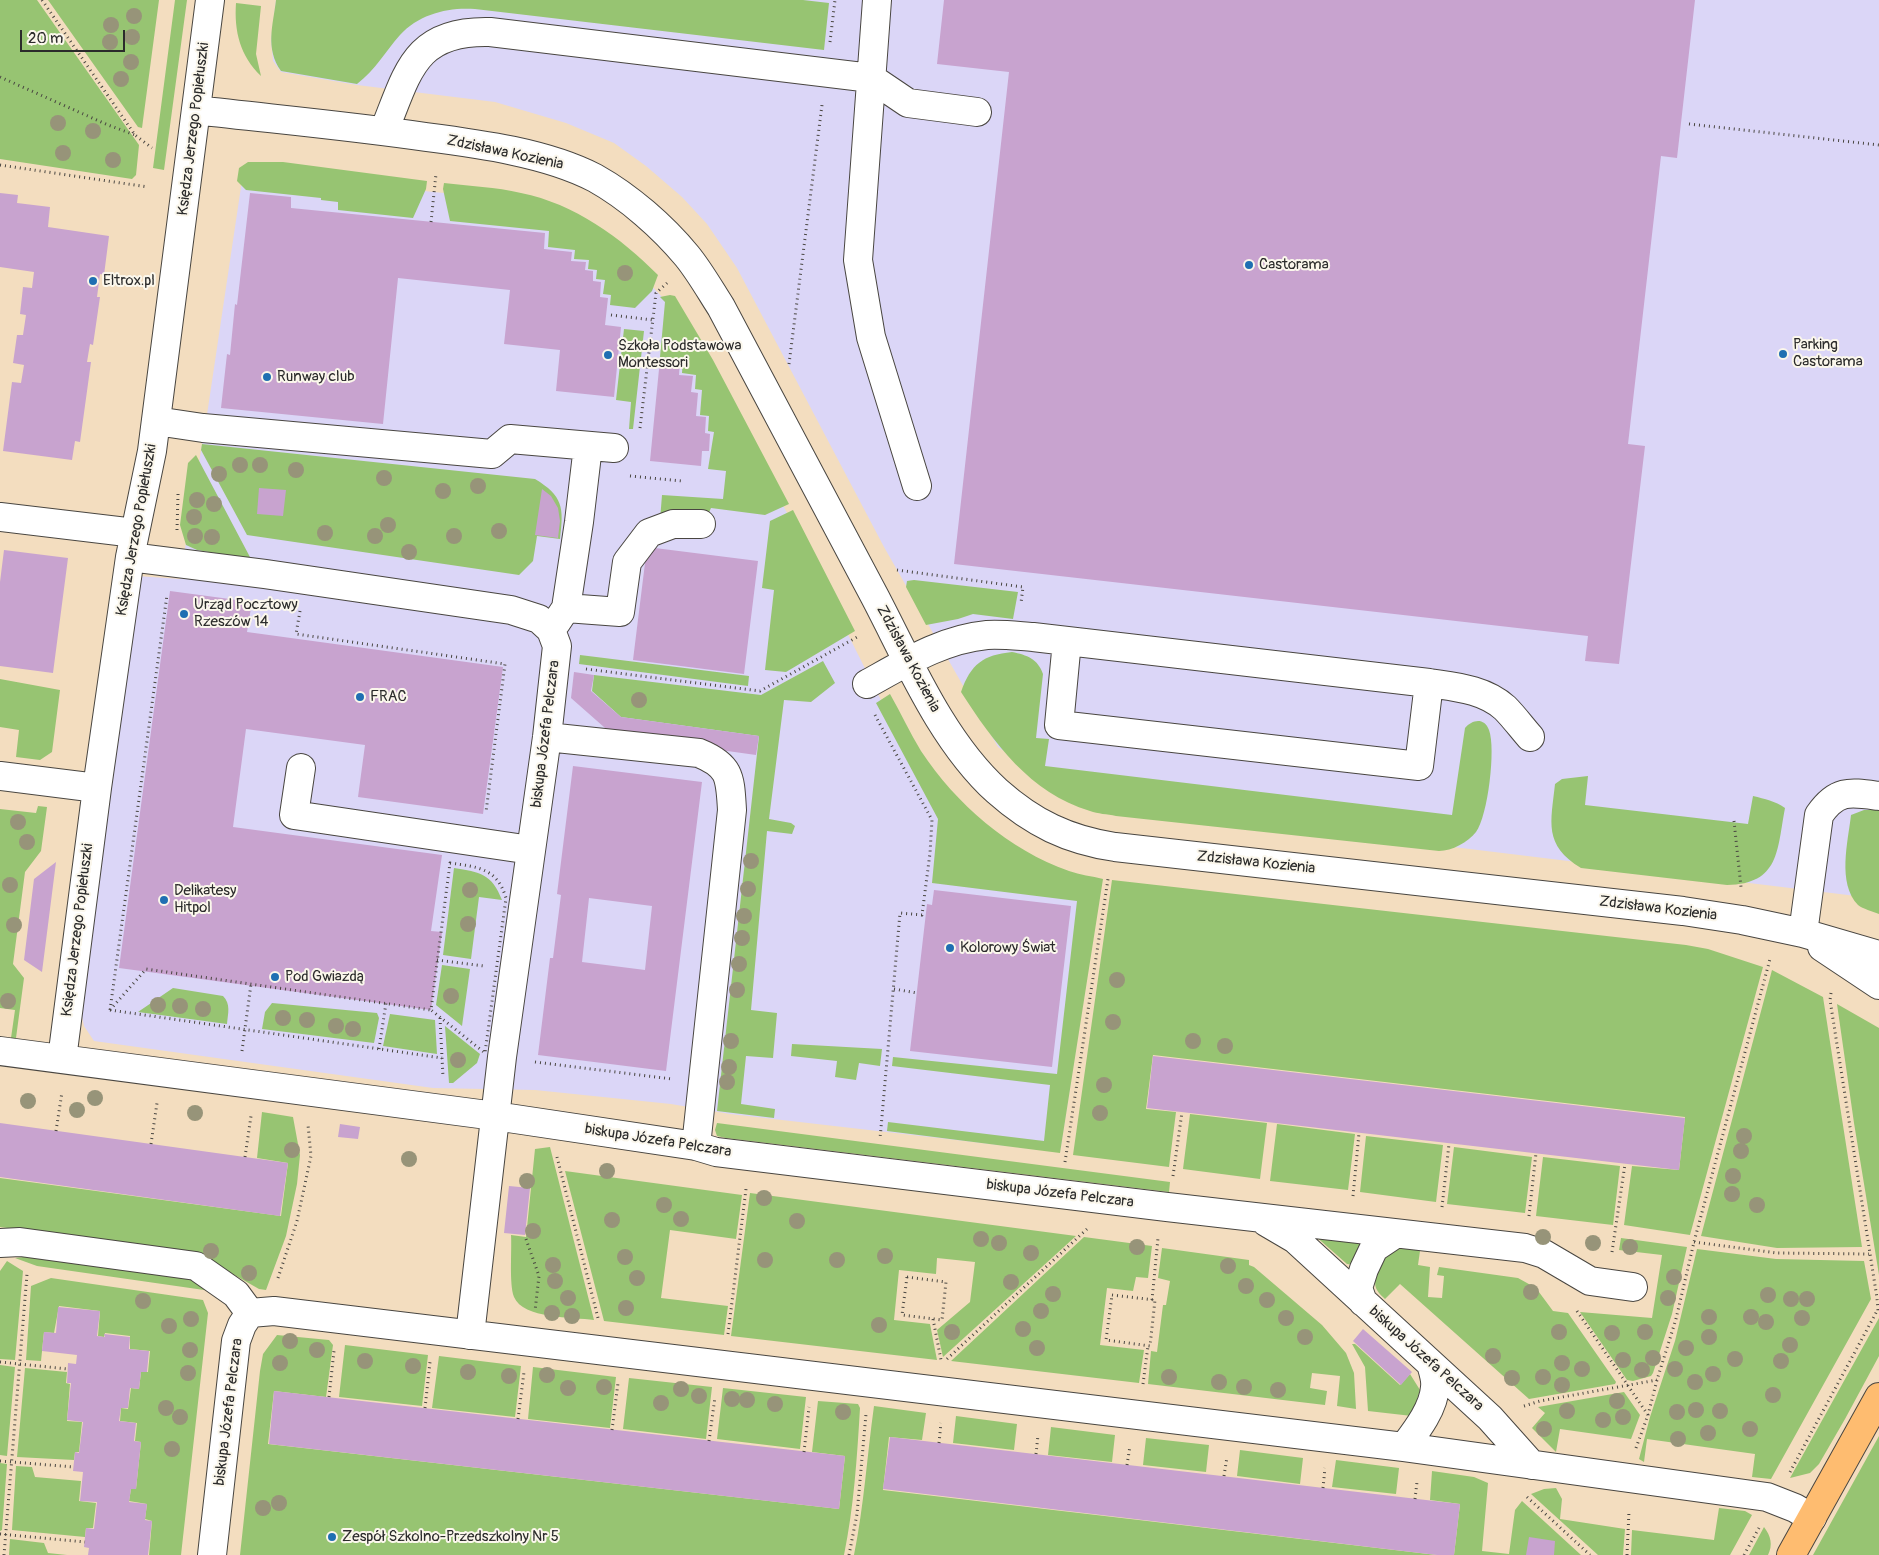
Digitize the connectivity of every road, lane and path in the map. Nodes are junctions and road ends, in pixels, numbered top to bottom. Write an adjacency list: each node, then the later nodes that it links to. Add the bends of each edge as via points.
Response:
1 (42, 0): 12 (path)
2 (210, 0): 8 (street, Księdza Jerzego Popiełuszki)
3 (835, 0): 5 (path)
4 (877, 0): 7 (street)
5 (826, 73): 7 (street); 11 (street, via 474,31 445,38 416,60 404,78); 22 (path)
6 (0, 77): 12 (path)
7 (871, 78): 9 (street, via 908,103); 26 (street, via 858,260 871,337)
8 (196, 110): 11 (street, Zdzisława Kozienia); 23 (street, Księdza Jerzego Popiełuszki)
9 (977, 112)
10 (1689, 124): 13 (path)
11 (384, 131): 38 (street, Zdzisława Kozienia, via 476,144 564,164 596,179 639,208 665,231 721,307)
12 (135, 135): 14 (path)
13 (1879, 145)
14 (152, 148)
15 (0, 165): 17 (path)
16 (436, 174): 18 (path)
17 (148, 187)
18 (431, 222)
19 (672, 278): 21 (path, via 656,293)
20 (611, 314): 21 (path)
21 (653, 320): 24 (path)
22 (788, 372)
23 (156, 421): 29 (street, Księdza Jerzego Popiełuszki); 33 (street, via 492,454 510,439 601,447 579,522)
24 (639, 438)
25 (179, 484): 30 (path)
26 (917, 486)
27 (0, 516): 29 (street)
28 (701, 524): 33 (street, via 673,524 649,533 627,562 620,612)
29 (133, 545): 30 (street); 47 (street, Księdza Jerzego Popiełuszki)
30 (177, 562): 32 (street); 65 (path, via 168,583)
31 (896, 570): 36 (path, via 1023,587)
32 (306, 580): 34 (street, via 511,610 538,620); 50 (path, via 296,634 505,664)
33 (566, 608): 34 (street)
34 (551, 630): 39 (street, biskupa Józefa Pelczara, via 557,646)
35 (866, 632): 39 (path, via 760,691)
36 (1018, 636): 37 (street); 38 (street, via 988,635 958,640)
37 (1067, 641): 40 (street); 40 (street, via 1060,726 1419,766)
38 (908, 661): 41 (street); 54 (street, Zdzisława Kozienia, via 951,738 982,776 1041,824 1074,839 1115,848 1683,911)
39 (555, 666): 44 (street, biskupa Józefa Pelczara)
40 (1429, 683): 43 (street, via 1473,690 1489,697 1504,707)
41 (867, 684)
42 (874, 713): 61 (path, via 932,820 922,915 900,913)
43 (1530, 737)
44 (547, 738): 51 (street, biskupa Józefa Pelczara); 89 (street, via 699,754 714,759 726,771 732,810)
45 (301, 768): 50 (street, via 294,815)
46 (0, 776): 47 (street)
47 (97, 788): 73 (street, Księdza Jerzego Popiełuszki)
48 (1879, 796): 54 (street, via 1849,792 1831,800 1819,816)
49 (1734, 822): 53 (path)
50 (483, 843): 51 (street)
51 (531, 850): 58 (street, biskupa Józefa Pelczara)
52 (1108, 878): 93 (path)
53 (1742, 892)
54 (1803, 933): 55 (street, Zdzisława Kozienia); 60 (street, Zdzisława Kozienia)
55 (1879, 955)
56 (437, 960): 58 (path); 58 (path, via 450,863 478,867 489,872 502,885 506,898); 66 (path)
57 (1770, 960): 102 (path)
58 (506, 969): 72 (street, biskupa Józefa Pelczara); 72 (path)
59 (251, 984): 64 (path); 65 (path, via 146,969); 68 (path)
60 (1879, 985)
61 (894, 989): 63 (path); 86 (path)
62 (1832, 990): 105 (path, via 1830,1000)
63 (917, 993)
64 (386, 1003): 66 (path); 69 (path)
65 (110, 1010): 68 (path)
66 (431, 1010): 67 (path)
67 (440, 1017): 71 (path); 72 (path)
68 (245, 1030): 69 (path); 75 (path)
69 (379, 1049): 71 (path)
70 (0, 1051): 73 (street, biskupa Józefa Pelczara)
71 (442, 1058): 76 (path)
72 (490, 1058): 74 (path); 82 (street, biskupa Józefa Pelczara)
73 (62, 1059): 75 (street, biskupa Józefa Pelczara)
74 (675, 1080)
75 (238, 1082): 78 (street, biskupa Józefa Pelczara)
76 (443, 1085)
77 (62, 1089): 84 (path)
78 (305, 1092): 82 (street, biskupa Józefa Pelczara); 112 (path, via 311,1156 297,1222 276,1285)
79 (157, 1102): 87 (path)
80 (1182, 1112): 97 (path)
81 (251, 1114): 92 (path)
82 (496, 1116): 83 (street, biskupa Józefa Pelczara); 114 (street, biskupa Józefa Pelczara)
83 (554, 1124): 89 (street, biskupa Józefa Pelczara); 117 (path, via 554,1147 560,1172)
84 (56, 1131)
85 (1359, 1133): 95 (path)
86 (880, 1139)
87 (151, 1144)
88 (1449, 1144): 100 (path)
89 (696, 1146): 91 (street, biskupa Józefa Pelczara)
90 (1536, 1153): 104 (path)
91 (751, 1156): 96 (street, biskupa Józefa Pelczara); 122 (path)
92 (245, 1157)
93 (1065, 1162)
94 (1625, 1164): 108 (path)
95 (1353, 1199)
96 (1113, 1201): 97 (street, biskupa Józefa Pelczara); 113 (path, via 1080,1237 942,1363)
97 (1165, 1207): 98 (street, biskupa Józefa Pelczara); 109 (path)
98 (1258, 1218): 99 (street); 110 (street, biskupa Józefa Pelczara, via 1295,1239)
99 (1395, 1234): 100 (street); 110 (street, via 1374,1248 1364,1268 1358,1288)
100 (1438, 1238): 104 (street)
101 (526, 1239): 115 (path, via 539,1276)
102 (1694, 1242): 105 (path, via 1777,1253); 125 (path, via 1676,1319)
103 (0, 1243): 112 (street, via 20,1242 196,1266)
104 (1525, 1248): 106 (street)
105 (1869, 1254): 111 (path)
106 (1564, 1264): 108 (street, via 1590,1280); 127 (path, via 1577,1312)
107 (28, 1270): 120 (path)
108 (1620, 1285)
109 (1152, 1300): 109 (path, via 1155,1300 1150,1346 1106,1340 1112,1295)
110 (1363, 1302): 121 (street, biskupa Józefa Pelczara)
111 (1878, 1309): 145 (path)
112 (262, 1312): 114 (street); 151 (street, biskupa Józefa Pelczara, via 242,1325 236,1341)
113 (933, 1319): 113 (path, via 902,1315 907,1277 946,1282 942,1320)
114 (470, 1335): 115 (street)
115 (531, 1342): 117 (street)
116 (334, 1348): 129 (path)
117 (609, 1351): 122 (street); 136 (path, via 606,1370 619,1371)
118 (430, 1359): 132 (path)
119 (0, 1362): 120 (path)
120 (20, 1364): 123 (path); 141 (path)
121 (1432, 1364): 134 (street, biskupa Józefa Pelczara); 138 (street, via 1435,1388 1429,1410)
122 (724, 1365): 126 (street)
123 (68, 1369)
124 (524, 1370): 135 (path)
125 (1657, 1380): 127 (path); 133 (path)
126 (870, 1383): 138 (street); 152 (path, via 857,1514)
127 (1628, 1387): 133 (path); 134 (path, via 1540,1401)
128 (715, 1392): 137 (path)
129 (329, 1397)
130 (1879, 1397): 146 (main road)
131 (810, 1403): 139 (path)
132 (425, 1408)
133 (1648, 1416): 144 (path)
134 (1490, 1418): 142 (street, biskupa Józefa Pelczara)
135 (518, 1419)
136 (612, 1430)
137 (709, 1441)
138 (1404, 1446): 142 (street)
139 (804, 1452)
140 (0, 1460): 141 (path)
141 (12, 1462): 143 (path); 148 (path)
142 (1532, 1464): 144 (street); 153 (path, via 1527,1497)
143 (74, 1467)
144 (1628, 1478): 145 (street); 154 (path)
145 (1775, 1500): 146 (street); 155 (path)
146 (1812, 1518): 156 (main road)
147 (0, 1534): 148 (path)
148 (6, 1534): 149 (path); 150 (path)
149 (85, 1542)
150 (4, 1555)
151 (212, 1555)
152 (849, 1555)
153 (1590, 1555)
154 (1627, 1555)
155 (1744, 1555)
156 (1791, 1555)

